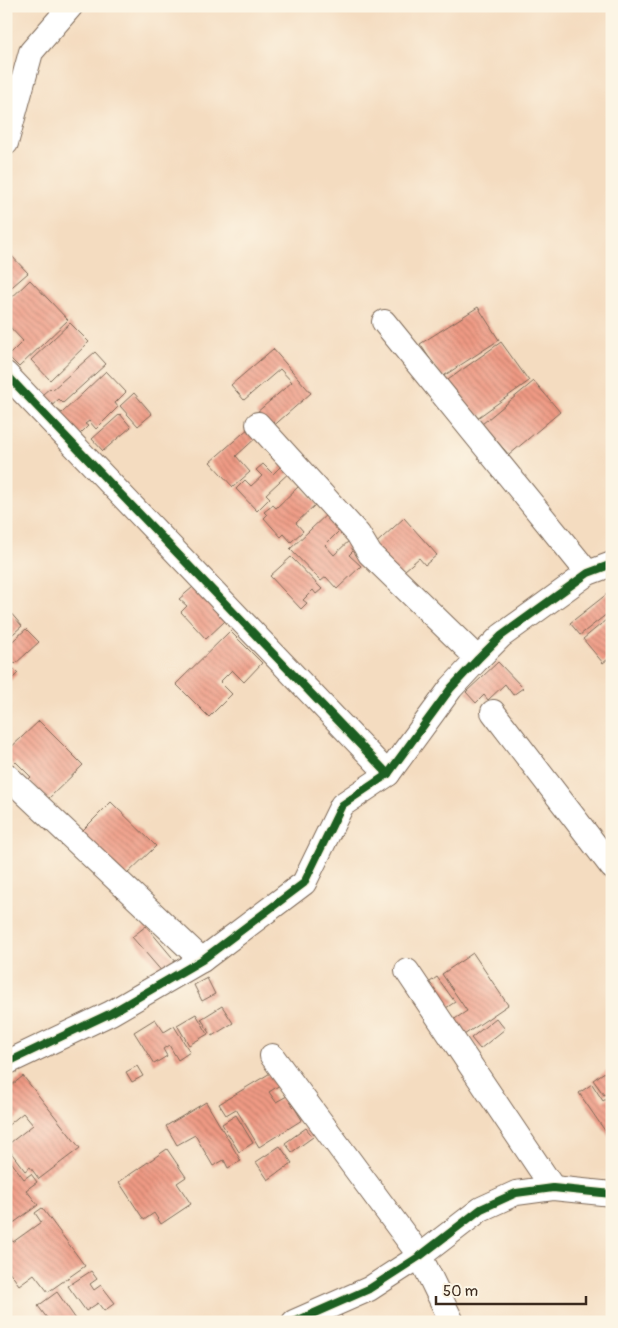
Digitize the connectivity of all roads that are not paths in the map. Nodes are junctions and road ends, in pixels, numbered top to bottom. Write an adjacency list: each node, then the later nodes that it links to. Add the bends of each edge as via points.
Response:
1 (70, 6): 2 (street, via 31,52)
2 (6, 143)
3 (384, 322): 7 (street)
4 (6, 374): 10 (street)
5 (258, 424): 8 (street, via 358,534 370,554)
6 (612, 564): 7 (street)
7 (588, 573): 8 (street, via 501,636)
8 (478, 659): 10 (street, via 451,688)
9 (493, 712): 12 (street)
10 (388, 774): 13 (street, via 342,805 304,883)
11 (6, 775): 13 (street)
12 (612, 867)
13 (202, 960): 16 (street, via 111,1013)
14 (408, 971): 17 (street)
15 (272, 1056): 19 (street)
16 (6, 1063)
17 (553, 1188): 18 (street); 19 (street, via 516,1193 481,1209)
18 (612, 1194)
19 (420, 1256): 20 (street, via 369,1290); 21 (street)
20 (294, 1322)
21 (452, 1322)

